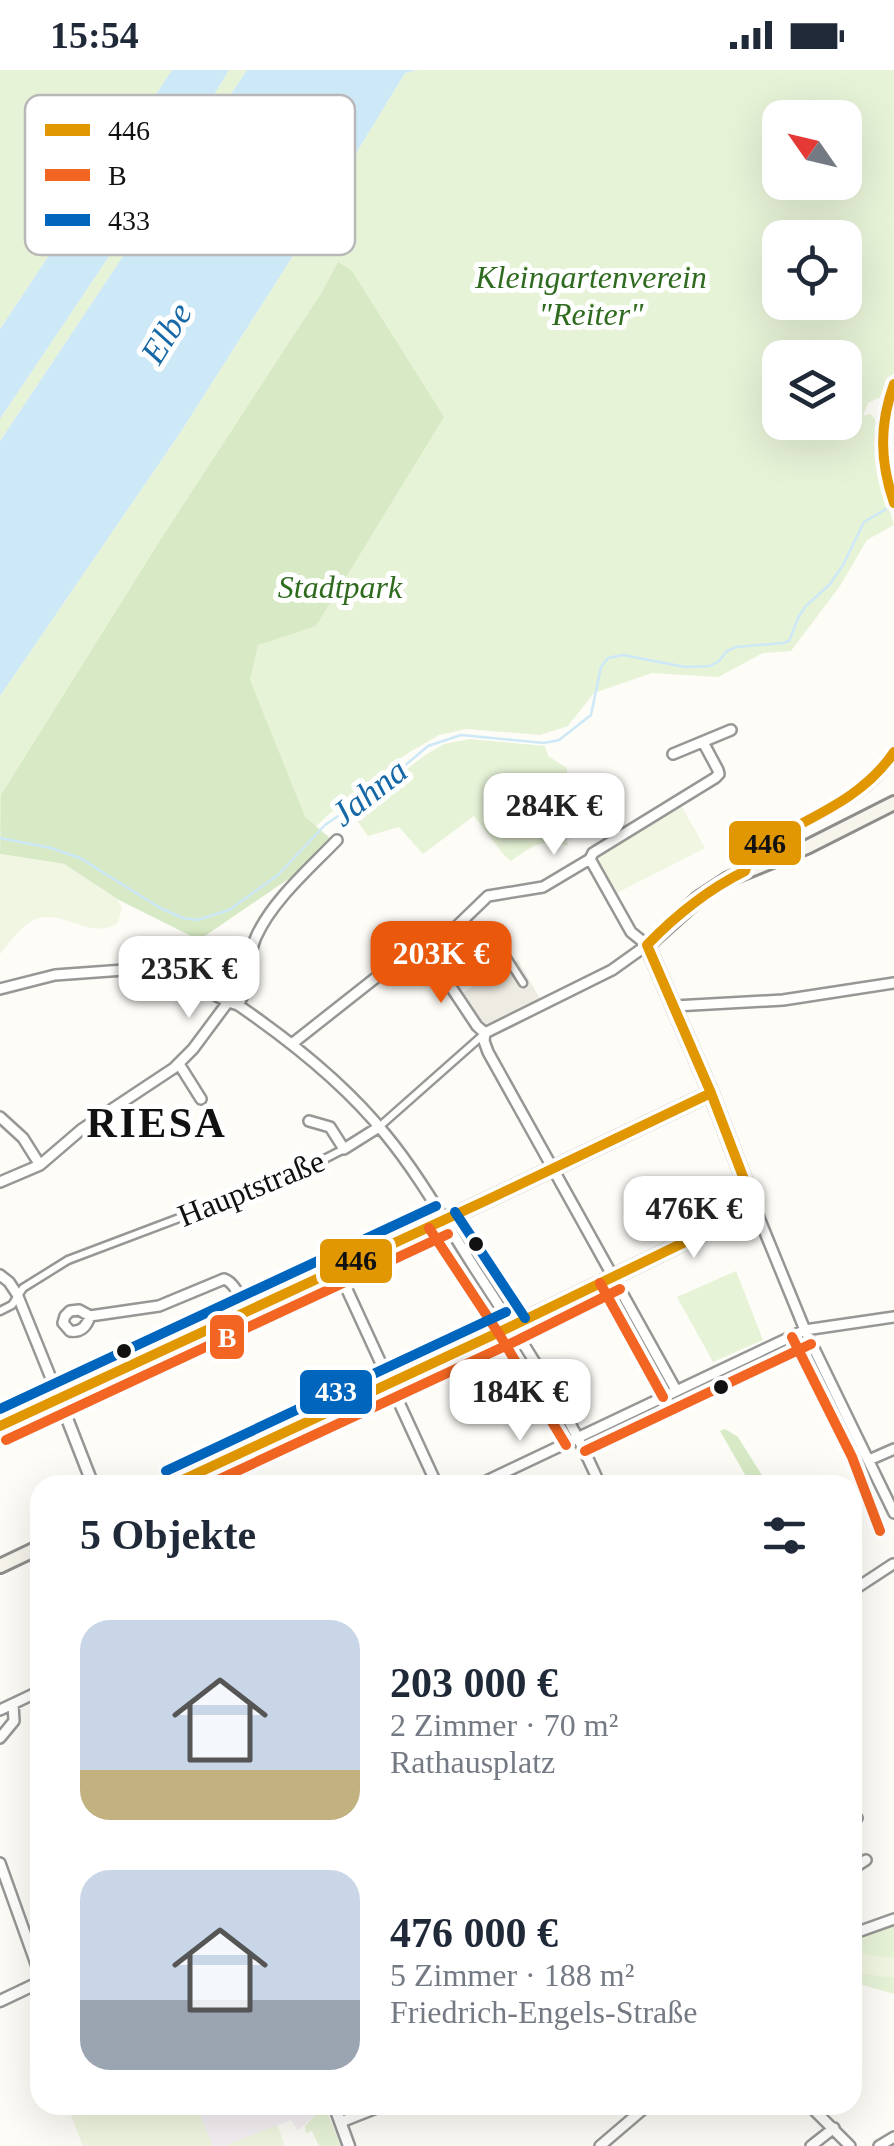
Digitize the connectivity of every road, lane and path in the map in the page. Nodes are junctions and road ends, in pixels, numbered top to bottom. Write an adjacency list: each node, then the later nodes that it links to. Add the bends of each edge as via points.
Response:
1 (894, 384): 2 (street, via 881,430)
2 (894, 503)
3 (731, 730): 4 (street)
4 (703, 742): 6 (street); 9 (street, via 719,774)
5 (894, 752): 10 (street, via 862,790 758,847)
6 (674, 754)
7 (894, 803): 10 (main road)
8 (337, 840): 17 (street, via 264,922 246,992)
9 (590, 858): 12 (street, via 631,932); 13 (street, via 543,887 488,896)
10 (745, 872): 12 (main road, via 699,898)
11 (493, 936): 14 (street)
12 (648, 945): 18 (main road); 19 (street)
13 (430, 952): 19 (street); 20 (street, via 421,942)
14 (523, 982)
15 (894, 982): 18 (street, via 782,1000)
16 (0, 989): 17 (street, via 55,974 165,967)
17 (233, 1004): 20 (street); 21 (street)
18 (674, 1006): 22 (main road)
19 (485, 1033): 26 (street, Hauptstraße); 29 (street, via 488,1052)
20 (293, 1043): 26 (street)
21 (179, 1064): 23 (street); 28 (street)
22 (712, 1093): 29 (main road); 31 (main road)
23 (201, 1100)
24 (0, 1117): 28 (street)
25 (309, 1120): 27 (street, via 330,1127)
26 (379, 1127): 27 (street, Hauptstraße); 32 (street)
27 (344, 1149): 36 (street, Hauptstraße, via 293,1175 68,1260)
28 (40, 1165): 30 (street)
29 (553, 1168): 32 (main road); 35 (street)
30 (0, 1182)
31 (755, 1208): 35 (main road); 42 (street)
32 (442, 1220): 33 (main road); 41 (street)
33 (338, 1270): 38 (main road); 43 (street)
34 (0, 1275): 36 (street)
35 (613, 1276): 41 (main road); 44 (street)
36 (17, 1294): 37 (street, Hauptstraße); 45 (street)
37 (0, 1310)
38 (247, 1312): 39 (street, via 224,1279 159,1306); 45 (main road)
39 (90, 1316)
40 (894, 1317): 42 (street)
41 (512, 1326): 43 (main road); 47 (street)
42 (806, 1330): 44 (street); 49 (street)
43 (389, 1383): 51 (main road); 52 (street)
44 (676, 1390): 47 (street)
45 (59, 1398): 46 (main road); 50 (street)
46 (0, 1426)
47 (579, 1437): 53 (street); 54 (street)
48 (894, 1449): 49 (street)
49 (869, 1460): 55 (street)
50 (89, 1475)
51 (193, 1475)
52 (432, 1475)
53 (499, 1475)
54 (596, 1475)
55 (891, 1508): 56 (street)
56 (894, 1526)
57 (30, 1552): 59 (main road)
58 (893, 1561): 60 (street)
59 (0, 1566)
60 (862, 1583)
61 (30, 1696): 62 (street)
62 (13, 1704): 63 (street); 64 (street, via 14,1721)
63 (0, 1710)
64 (0, 1738)
65 (866, 1860): 67 (street)
66 (0, 1862): 70 (street)
67 (862, 1863)
68 (894, 1918): 69 (street)
69 (862, 1930)
70 (30, 1950)
71 (30, 1984): 72 (street)
72 (0, 2001)
73 (338, 2115): 77 (street)
74 (358, 2115): 77 (street)
75 (636, 2115): 81 (street)
76 (820, 2115): 78 (street)
77 (340, 2122): 80 (street)
78 (834, 2128): 82 (street); 83 (street)
79 (894, 2136): 84 (street)
80 (349, 2146)
81 (600, 2146)
82 (811, 2146)
83 (850, 2146)
84 (879, 2146)

